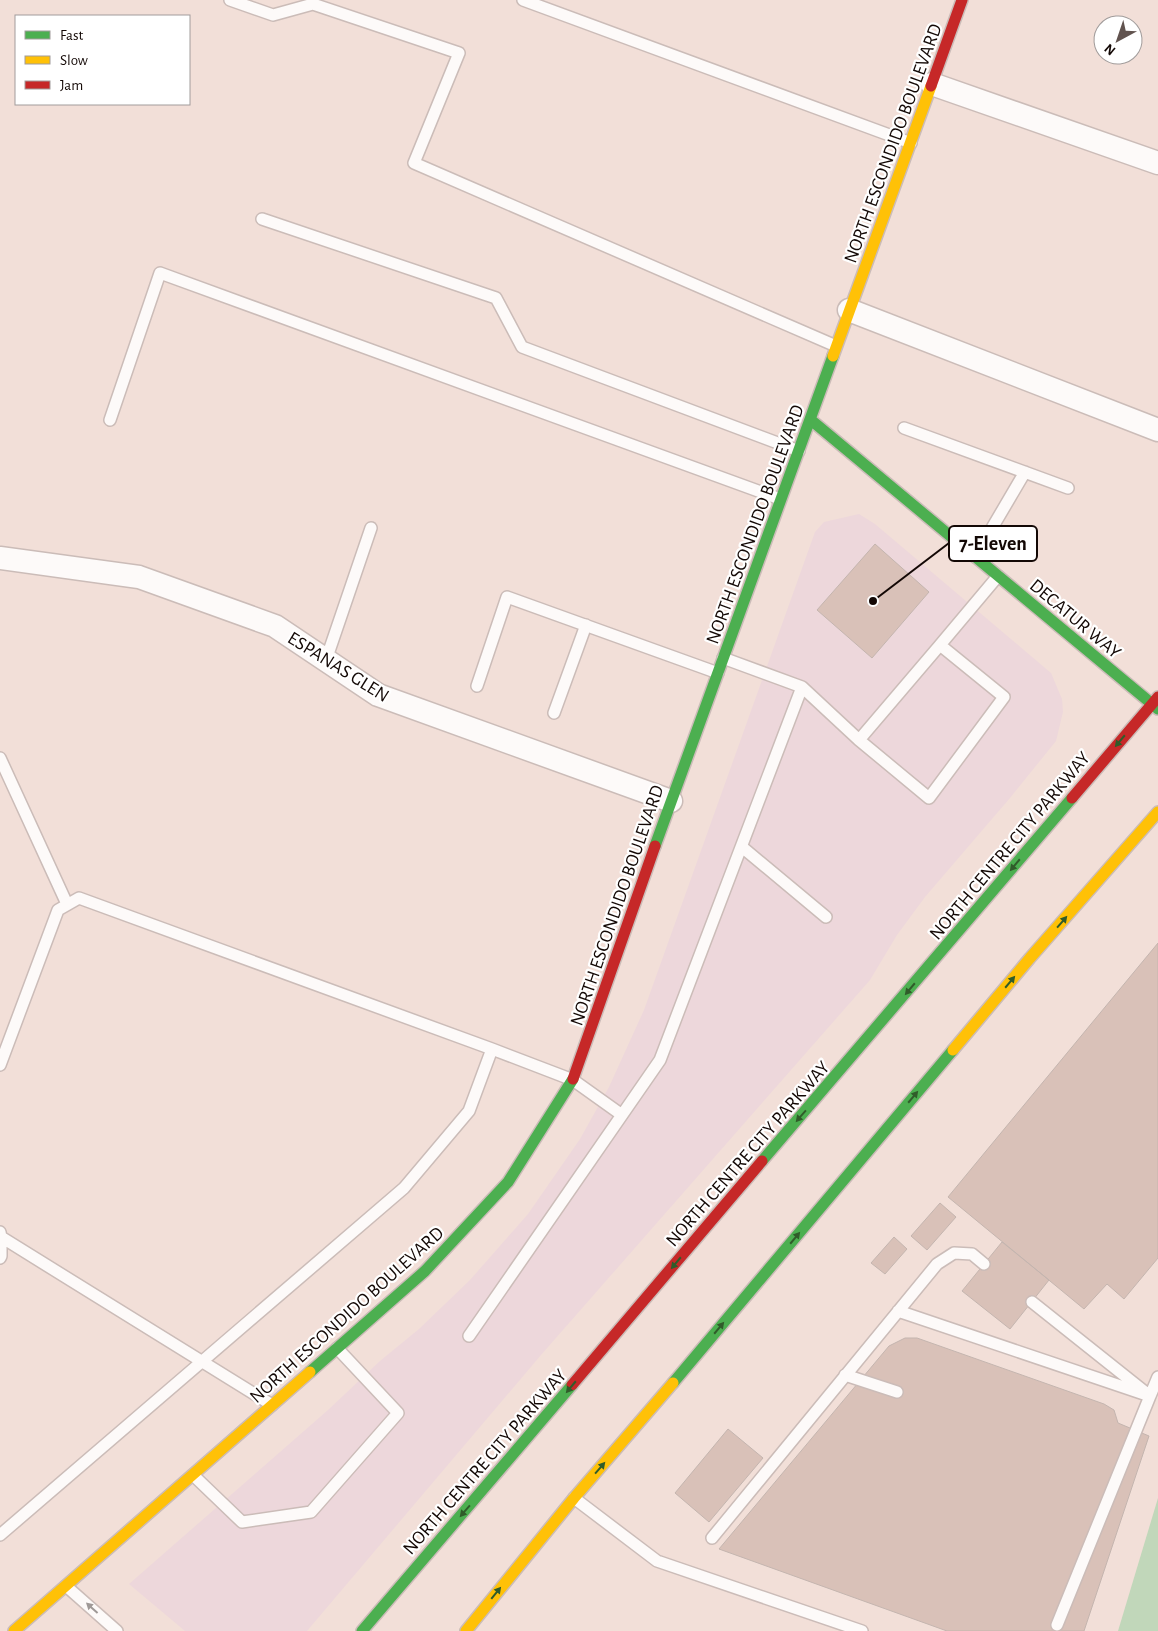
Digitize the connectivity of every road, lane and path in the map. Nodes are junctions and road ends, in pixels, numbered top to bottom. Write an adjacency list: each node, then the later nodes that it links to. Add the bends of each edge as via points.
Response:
1 (230, 0): 9 (lane, via 273,15 313,4 459,53 414,163)
2 (523, 0): 5 (lane)
3 (962, 0): 4 (main road, NORTH ESCONDIDO BOULEVARD)
4 (932, 84): 5 (main road, NORTH ESCONDIDO BOULEVARD); 6 (street)
5 (911, 143): 8 (main road, NORTH ESCONDIDO BOULEVARD)
6 (1158, 163)
7 (262, 219): 14 (lane, via 496,298 522,347)
8 (849, 310): 9 (main road, NORTH ESCONDIDO BOULEVARD); 13 (street)
9 (836, 346): 11 (main road, NORTH ESCONDIDO BOULEVARD)
10 (110, 420): 17 (lane, via 160,273)
11 (811, 420): 14 (main road, NORTH ESCONDIDO BOULEVARD); 19 (main road, DECATUR WAY)
12 (904, 428): 15 (lane)
13 (1158, 430)
14 (799, 451): 17 (main road, NORTH ESCONDIDO BOULEVARD)
15 (1025, 472): 16 (lane); 19 (lane)
16 (1068, 488)
17 (782, 499): 24 (main road, NORTH ESCONDIDO BOULEVARD)
18 (371, 528): 25 (lane)
19 (975, 557): 21 (main road, DECATUR WAY)
20 (0, 558): 25 (street, ESPANAS GLEN, via 139,578 275,626)
21 (998, 576): 23 (lane); 29 (main road, DECATUR WAY)
22 (586, 625): 26 (lane); 27 (lane, via 506,597); 30 (lane)
23 (940, 646): 31 (lane); 31 (lane, via 1004,697 929,798)
24 (723, 658): 26 (main road, NORTH ESCONDIDO BOULEVARD); 28 (lane)
25 (326, 660): 33 (street, ESPANAS GLEN, via 378,695)
26 (718, 673): 33 (main road, NORTH ESCONDIDO BOULEVARD)
27 (477, 686)
28 (802, 687): 31 (lane); 35 (lane)
29 (1156, 703): 63 (main road, NORTH CENTRE CITY PARKWAY, one-way to 63)
30 (554, 713)
31 (859, 740)
32 (0, 758): 36 (lane)
33 (671, 801): 40 (main road, NORTH ESCONDIDO BOULEVARD)
34 (1158, 812): 56 (main road, one-way to 34, via 1030,958)
35 (742, 847): 37 (lane); 41 (lane, via 660,1060)
36 (67, 904): 38 (lane, via 79,898); 39 (lane, via 58,910)
37 (826, 917)
38 (492, 1049): 40 (lane); 49 (lane, via 469,1111 404,1188)
39 (0, 1065)
40 (573, 1080): 41 (lane); 48 (main road, NORTH ESCONDIDO BOULEVARD, via 508,1182 425,1271)
41 (622, 1115): 47 (lane)
42 (1, 1234): 43 (lane); 49 (lane)
43 (0, 1258)
44 (984, 1264): 46 (lane, via 972,1254 954,1253 938,1264)
45 (1032, 1302): 53 (lane)
46 (898, 1311): 50 (lane); 53 (lane)
47 (469, 1336)
48 (337, 1348): 54 (main road, NORTH ESCONDIDO BOULEVARD); 55 (lane, via 398,1413 311,1512 242,1522)
49 (202, 1360): 54 (lane); 57 (lane)
50 (845, 1375): 52 (lane); 58 (lane)
51 (1158, 1377): 53 (lane)
52 (897, 1392)
53 (1150, 1396): 60 (lane)
54 (272, 1405): 55 (main road, NORTH ESCONDIDO BOULEVARD)
55 (193, 1474): 59 (main road, NORTH ESCONDIDO BOULEVARD)
56 (574, 1498): 64 (main road, one-way to 56); 65 (lane, via 657,1561)
57 (0, 1535)
58 (712, 1538)
59 (66, 1586): 61 (main road, NORTH ESCONDIDO BOULEVARD); 62 (lane, one-way to 59)
60 (1057, 1625)
61 (14, 1631)
62 (117, 1631)
63 (362, 1631)
64 (466, 1631)
65 (862, 1631)

